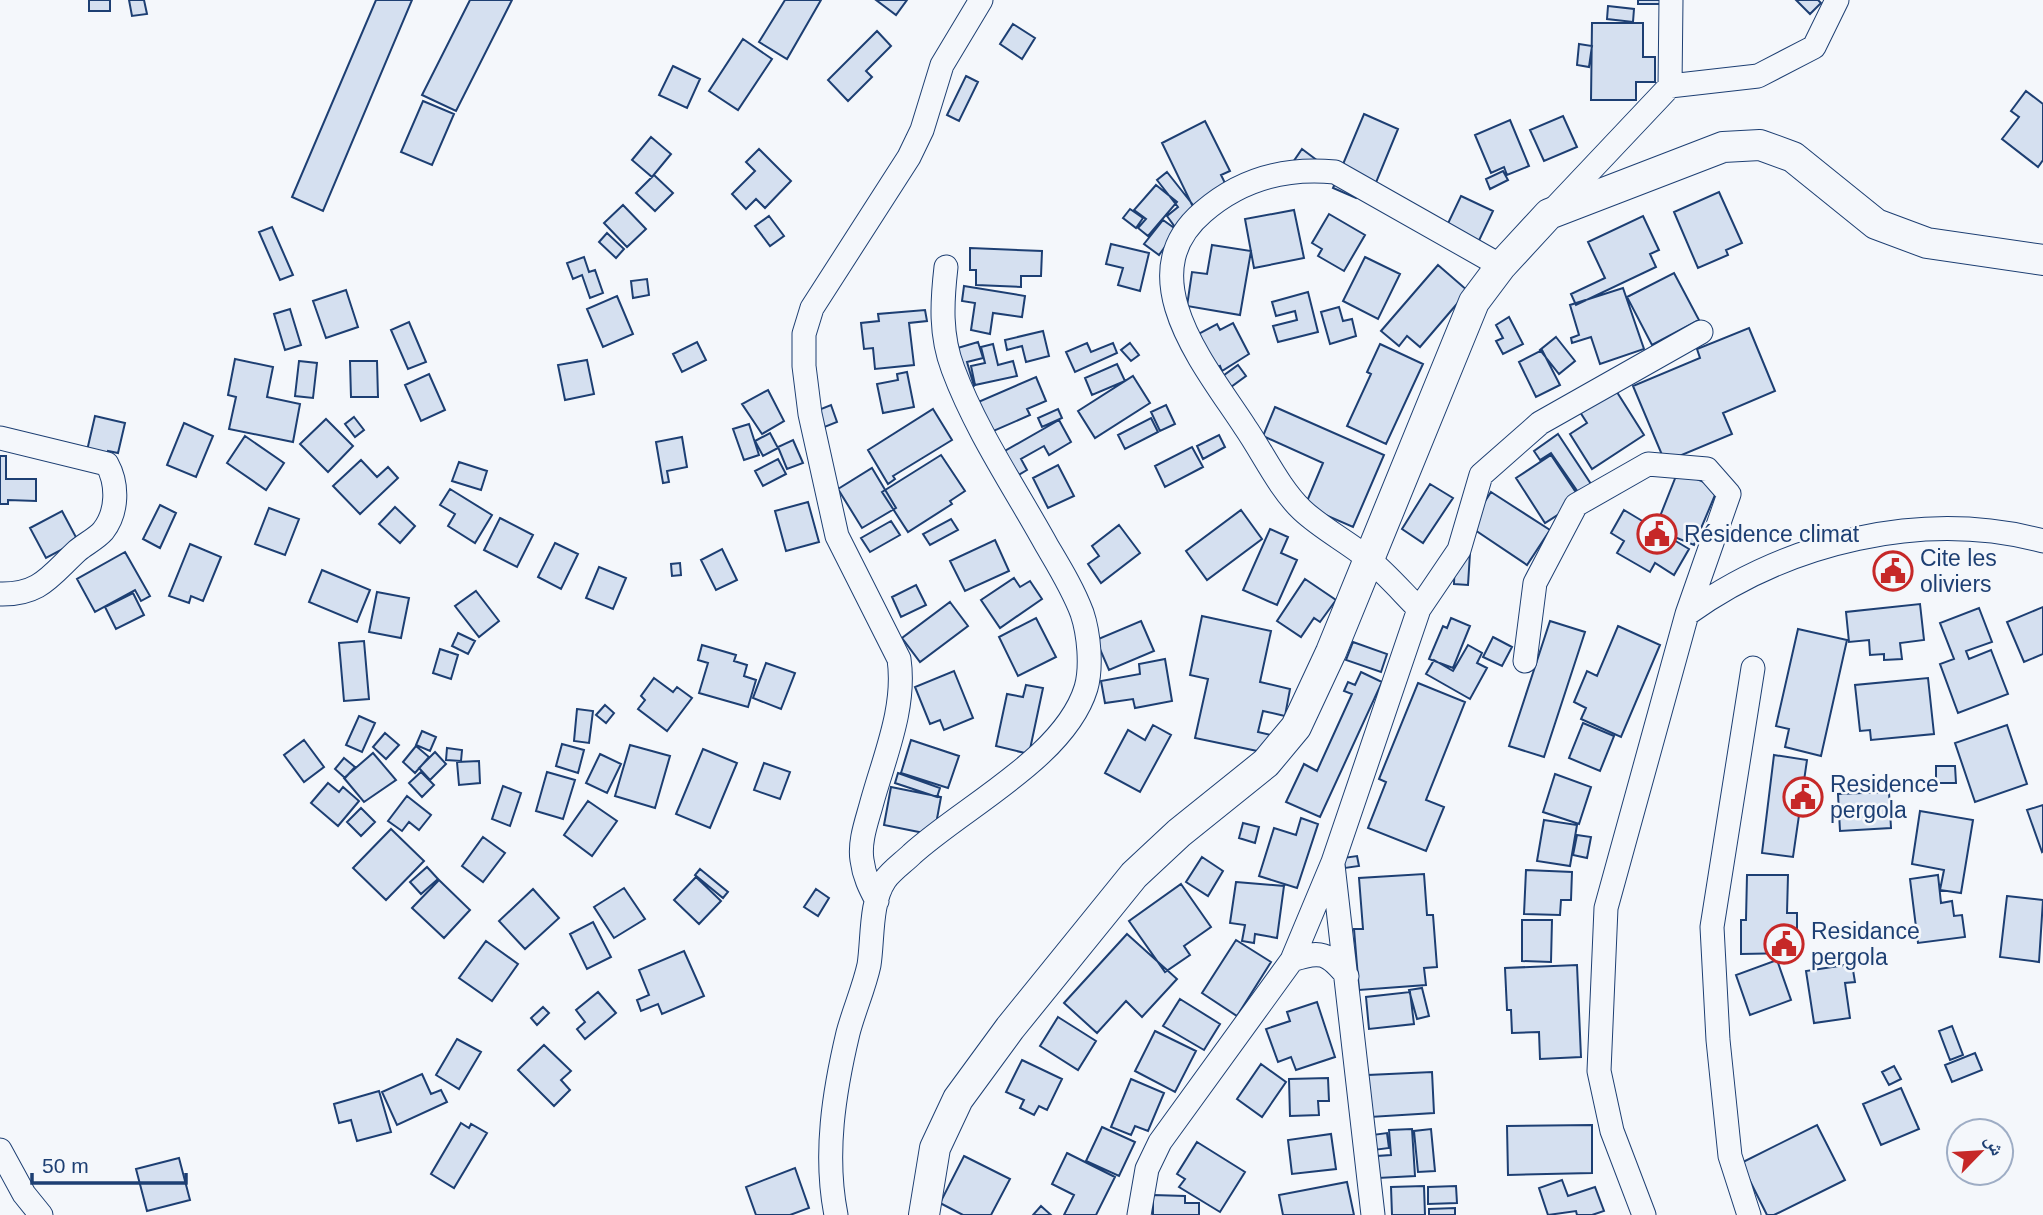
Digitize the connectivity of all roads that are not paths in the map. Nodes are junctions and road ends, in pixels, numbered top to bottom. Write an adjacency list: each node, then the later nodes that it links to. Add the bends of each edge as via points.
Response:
1 (981, 0): 19 (street, via 942,65 909,157 812,308 804,334 810,414 837,536 898,659 901,678 899,707 863,832 861,858)
2 (1671, 0): 4 (street)
3 (1837, 0): 4 (street, via 1814,47 1758,76)
4 (1670, 86): 5 (street)
5 (1549, 214): 6 (main road, via 1723,147 1760,145 1793,157 1876,224 1927,243); 7 (main road)
6 (2043, 260)
7 (1502, 266): 12 (main road, via 1475,302); 12 (street, via 1335,172 1307,169 1264,176 1223,195 1194,220 1174,250 1170,273 1174,305 1191,345 1301,509)
8 (946, 267): 19 (street, via 941,307 953,369 1071,587 1083,616 1089,650 1087,686 1073,718 1054,743 924,843 884,881)
9 (1701, 332): 14 (street, via 1539,423 1481,475 1459,550)
10 (0, 438): 13 (street, via 107,464 114,476 116,502 103,530 43,585 20,595)
11 (2043, 541): 15 (street, via 1978,531 1881,533 1761,570 1722,589)
12 (1369, 559): 14 (street); 25 (main road, via 1296,727 1266,763 1134,875 958,1099 935,1148)
13 (0, 594)
14 (1419, 609): 18 (street)
15 (1687, 614): 16 (street, via 1729,494 1706,469 1648,464 1576,505 1535,583); 28 (street, via 1606,908 1599,1071 1612,1131)
16 (1525, 661)
17 (1753, 668): 29 (street, via 1712,927 1730,1156)
18 (1333, 862): 20 (street); 21 (street)
19 (877, 901): 24 (street, via 868,968 849,1031 836,1100 829,1154)
20 (1292, 960): 21 (street, via 1320,954 1332,958); 26 (street, via 1160,1142 1147,1169)
21 (1348, 976): 27 (street)
22 (0, 1150): 23 (street)
23 (41, 1215)
24 (836, 1215)
25 (924, 1215)
26 (1139, 1215)
27 (1373, 1215)
28 (1644, 1215)
29 (1749, 1215)

